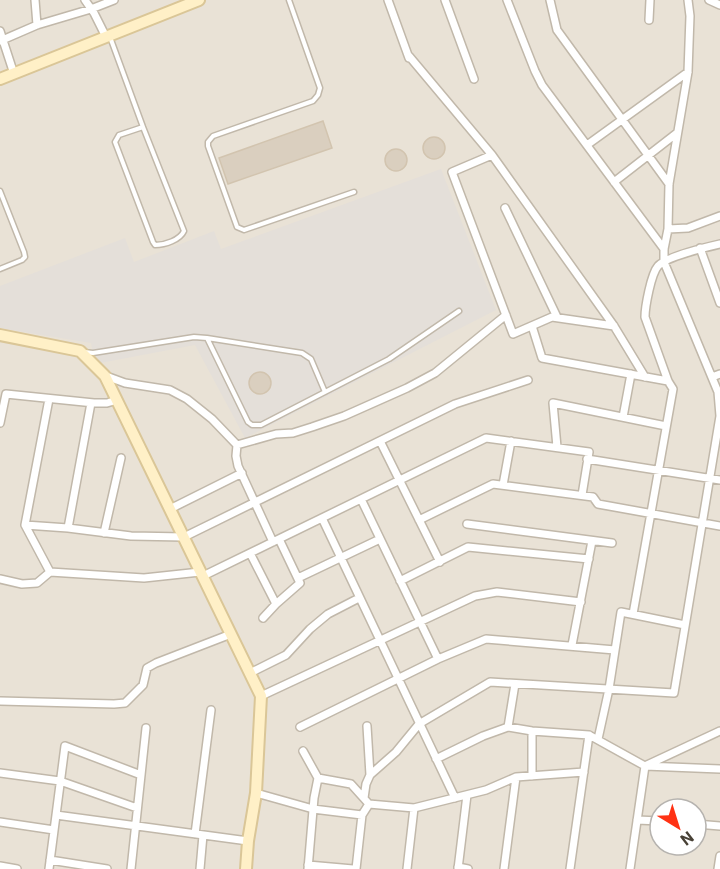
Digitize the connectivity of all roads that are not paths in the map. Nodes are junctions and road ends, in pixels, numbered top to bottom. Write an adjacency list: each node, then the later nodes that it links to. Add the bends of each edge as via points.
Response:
1 (35, 0): 16 (street)
2 (85, 0): 14 (street)
3 (114, 0): 14 (street)
4 (199, 0): 18 (street)
5 (289, 0): 33 (lane, via 320,88 318,95 313,101 213,136 208,146 237,227 244,230)
6 (388, 0): 28 (street, via 409,57)
7 (445, 0): 22 (street)
8 (507, 0): 27 (street, via 542,85)
9 (550, 0): 24 (street, via 558,30)
10 (650, 0): 15 (street)
11 (688, 0): 20 (street)
12 (709, 0): 13 (street)
13 (720, 5)
14 (92, 9): 16 (street); 18 (street)
15 (649, 20)
16 (37, 25): 19 (street)
17 (0, 31): 19 (street)
18 (107, 37): 21 (street); 25 (lane)
19 (1, 41): 21 (street)
20 (688, 72): 24 (street); 26 (street)
21 (14, 74): 23 (street)
22 (474, 79)
23 (0, 80)
24 (622, 119): 27 (street); 29 (street)
25 (142, 127): 25 (lane, via 118,135 115,142 153,242 159,245 179,238 184,231)
26 (677, 133): 29 (street); 31 (street)
27 (587, 145): 30 (street)
28 (492, 155): 44 (street, via 452,172); 47 (street)
29 (648, 155): 30 (street); 31 (street)
30 (614, 182): 39 (street)
31 (669, 184): 36 (street)
32 (0, 191): 41 (lane, via 25,257)
33 (354, 192)
34 (505, 208): 45 (street)
35 (720, 216): 36 (street, via 688,228)
36 (668, 230): 39 (street)
37 (720, 244): 38 (street)
38 (700, 248): 40 (street); 42 (street)
39 (664, 249): 40 (street)
40 (664, 262): 55 (street); 57 (street, via 652,278 645,317)
41 (0, 269)
42 (720, 303)
43 (459, 311): 58 (lane, via 389,359)
44 (506, 315): 46 (street, via 513,334); 68 (street, via 435,373 407,388 323,424)
45 (557, 317): 46 (street); 47 (street)
46 (532, 326): 51 (street, via 542,358)
47 (614, 326): 54 (street)
48 (0, 334): 50 (street)
49 (207, 338): 50 (lane, via 93,353); 58 (lane, via 302,353 311,359); 58 (lane, via 252,425 261,425)
50 (80, 351): 53 (street)
51 (631, 374): 54 (street); 63 (street)
52 (720, 374): 55 (street)
53 (105, 376): 60 (street); 68 (street, via 170,390 212,419)
54 (645, 377): 57 (street)
55 (711, 377): 62 (street, via 718,392)
56 (528, 380): 66 (street, via 455,404)
57 (669, 381): 65 (street, via 673,389)
58 (325, 392)
59 (49, 399): 61 (street); 64 (street, via 6,394); 87 (street)
60 (117, 400): 61 (street); 81 (street)
61 (91, 403): 89 (street)
62 (720, 416): 74 (street)
63 (623, 417): 65 (street); 69 (street, via 553,403)
64 (0, 423)
65 (666, 426): 72 (street)
66 (380, 441): 75 (street); 80 (street)
67 (511, 441): 69 (street); 75 (street, via 486,438); 77 (street)
68 (237, 445): 73 (street)
69 (557, 447): 71 (street, via 588,452)
70 (121, 458): 90 (street)
71 (588, 459): 72 (street); 78 (street)
72 (658, 470): 74 (street); 82 (street)
73 (242, 473): 80 (street); 81 (street)
74 (710, 478): 76 (street); 85 (street)
75 (400, 480): 79 (street); 84 (street)
76 (720, 480)
77 (503, 485): 78 (street); 84 (street, via 493,484)
78 (582, 495): 82 (street, via 593,497 598,504)
79 (361, 499): 83 (street); 92 (street)
80 (255, 502): 91 (street); 93 (street)
81 (170, 509): 91 (street)
82 (650, 513): 85 (street); 108 (street)
83 (322, 519): 93 (street); 97 (street)
84 (419, 520): 99 (street)
85 (702, 523): 88 (street); 111 (street)
86 (467, 524): 94 (street)
87 (25, 525): 89 (street); 100 (street)
88 (720, 526)
89 (68, 528): 90 (street)
90 (104, 533): 91 (street)
91 (184, 537): 101 (street)
92 (380, 539): 97 (street); 104 (street)
93 (276, 541): 96 (street); 102 (street)
94 (592, 541): 95 (street); 98 (street)
95 (612, 543)
96 (250, 553): 101 (street); 107 (street)
97 (340, 558): 102 (street); 105 (street)
98 (589, 559): 99 (street, via 468,548); 106 (street)
99 (440, 562): 104 (street)
100 (50, 572): 101 (street, via 144,578); 103 (street, via 37,583)
101 (202, 574): 112 (street)
102 (298, 578): 107 (street, via 300,583)
103 (0, 579)
104 (400, 581): 110 (street)
105 (359, 598): 113 (street); 117 (street, via 310,628 286,655)
106 (581, 602): 110 (street, via 497,592 475,596); 114 (street)
107 (276, 604): 109 (street)
108 (633, 614): 111 (street); 115 (street, via 621,612)
109 (263, 618)
110 (420, 621): 113 (street); 116 (street)
111 (685, 625): 120 (street, via 674,693)
112 (231, 634): 117 (street); 122 (street, via 147,668 143,686 125,703)
113 (380, 641): 118 (street); 121 (street)
114 (572, 645): 115 (street); 116 (street, via 486,639)
115 (615, 650): 120 (street)
116 (438, 659): 118 (street)
117 (250, 673): 121 (street)
118 (398, 679): 124 (street); 126 (street)
119 (515, 684): 120 (street); 124 (street, via 490,682); 127 (street)
120 (609, 689): 132 (street)
121 (261, 696): 147 (street)
122 (0, 701)
123 (211, 710): 161 (street)
124 (419, 724): 134 (street); 140 (street)
125 (367, 726): 140 (street)
126 (300, 727)
127 (508, 727): 129 (street); 134 (street)
128 (146, 728): 139 (street)
129 (532, 731): 131 (street); 141 (street)
130 (720, 731): 135 (street)
131 (589, 735): 132 (street); 137 (street)
132 (598, 739): 135 (street)
133 (303, 751): 143 (street)
134 (436, 759): 149 (street)
135 (645, 766): 136 (street); 156 (street)
136 (720, 769)
137 (584, 772): 141 (street); 178 (street)
138 (0, 773): 144 (street)
139 (141, 775): 144 (street, via 65,746); 151 (street)
140 (370, 775): 146 (street)
141 (532, 776): 142 (street)
142 (516, 777): 148 (street); 177 (street)
143 (318, 778): 145 (street); 153 (street)
144 (60, 781): 151 (street); 154 (street)
145 (351, 784): 146 (street); 150 (street)
146 (366, 784): 150 (street)
147 (256, 793): 153 (street); 162 (street)
148 (467, 795): 149 (street); 167 (street)
149 (455, 798): 152 (street)
150 (367, 801): 152 (street, via 384,807); 155 (street)
151 (137, 808): 159 (street)
152 (414, 808): 175 (street)
153 (313, 809): 155 (street); 166 (street)
154 (56, 815): 159 (street); 160 (street)
155 (362, 815): 174 (street)
156 (637, 820): 157 (street); 179 (street)
157 (648, 820)
158 (0, 822): 160 (street)
159 (136, 826): 161 (street); 171 (street)
160 (54, 830): 164 (street)
161 (199, 835): 162 (street); 172 (street)
162 (248, 841): 173 (street)
163 (720, 856): 180 (street)
164 (50, 860): 169 (street); 170 (street)
165 (0, 866): 168 (street)
166 (308, 867): 174 (street)
167 (458, 868): 176 (street)
168 (17, 869)
169 (49, 869)
170 (107, 869)
171 (131, 869)
172 (200, 869)
173 (246, 869)
174 (354, 869)
175 (407, 869)
176 (468, 869)
177 (504, 869)
178 (570, 869)
179 (630, 869)
180 (718, 869)

